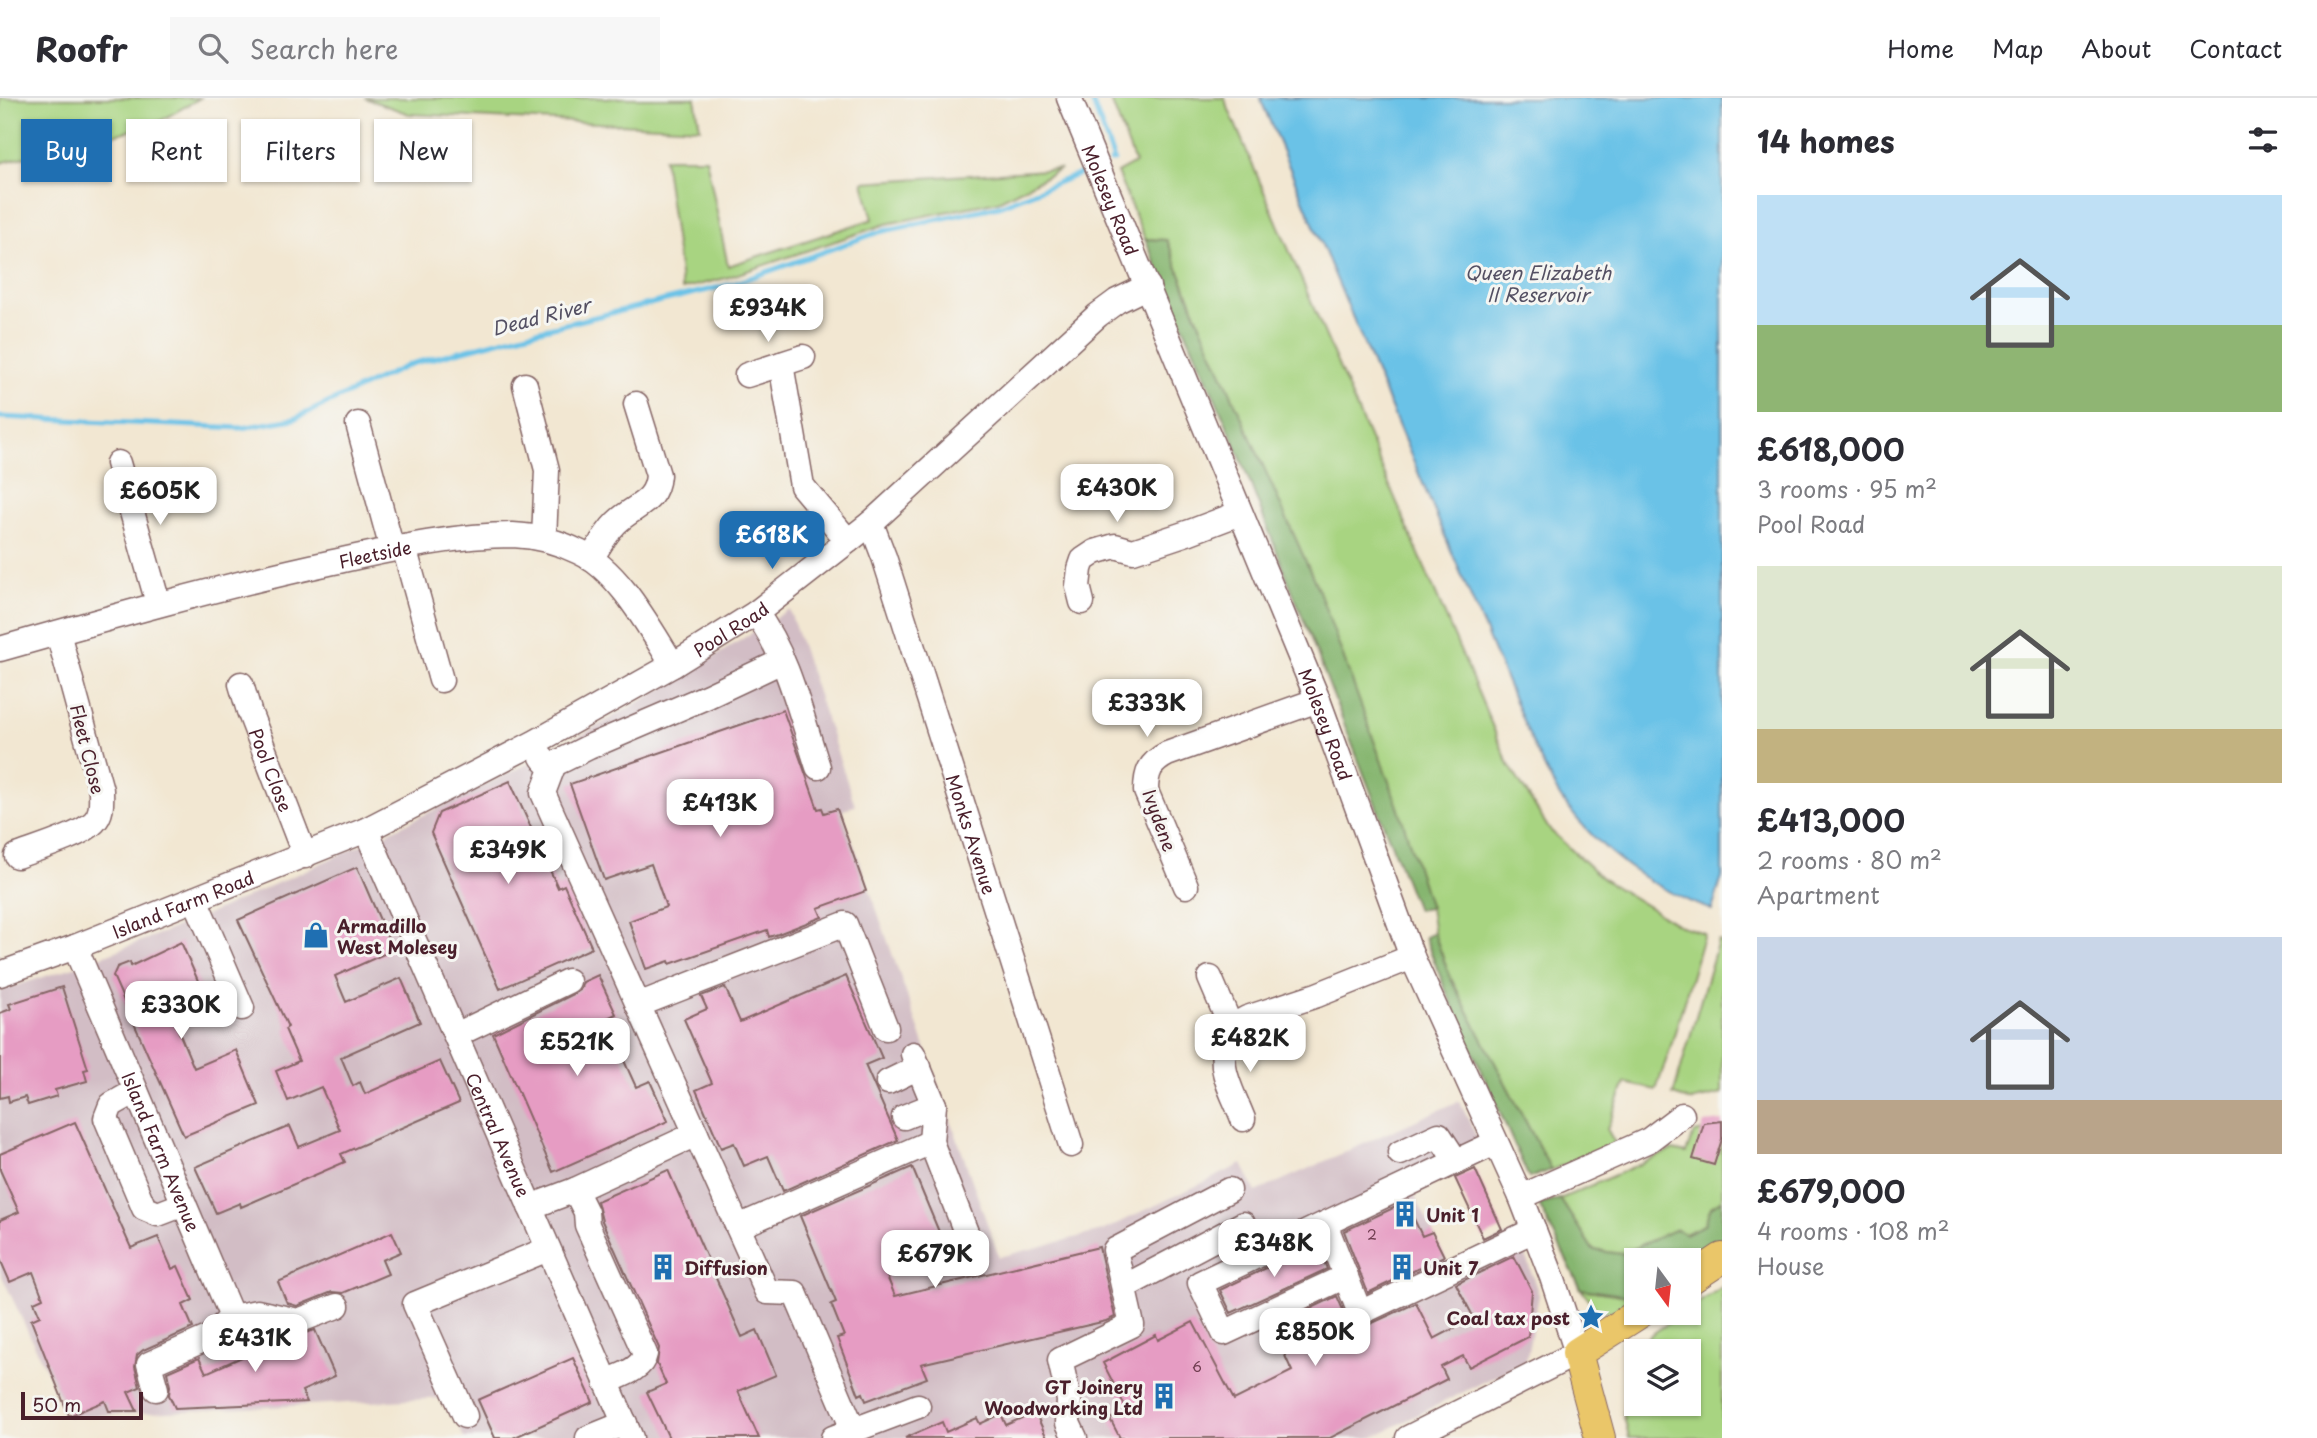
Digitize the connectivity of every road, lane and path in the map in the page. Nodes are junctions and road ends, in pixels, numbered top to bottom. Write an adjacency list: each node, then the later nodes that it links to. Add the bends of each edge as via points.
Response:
1 (1069, 98): 2 (street, Molesey Road)
2 (1149, 286): 8 (street, Molesey Road); 9 (street, Pool Road, via 1117,300 1098,315)
3 (747, 375): 11 (street, via 792,361 802,486)
4 (525, 385): 10 (street, via 547,470)
5 (636, 404): 13 (street, via 658,475 657,486 649,499 618,520)
6 (358, 424): 12 (street)
7 (118, 463): 15 (street)
8 (1240, 513): 14 (street, via 1133,551 1115,546 1095,552 1083,559 1080,569); 23 (street, Molesey Road)
9 (871, 523): 11 (street, Pool Road); 51 (street, Monks Avenue)
10 (544, 539): 12 (street, Fleetside, via 514,535 455,538); 13 (street, Fleetside)
11 (848, 541): 16 (street, Pool Road)
12 (398, 548): 15 (street, Fleetside); 21 (street)
13 (591, 559): 20 (street, Fleetside, via 622,586)
14 (1082, 602)
15 (158, 603): 17 (street, Fleetside)
16 (756, 613): 19 (street); 20 (street, Pool Road)
17 (58, 633): 18 (street, Fleetside); 28 (street, Fleet Close, via 102,808 94,823 79,832)
18 (0, 649)
19 (782, 661): 25 (street); 26 (street)
20 (673, 665): 24 (street, Pool Road)
21 (441, 680)
22 (241, 684): 29 (street, Pool Close)
23 (1318, 700): 30 (street, Ivydene, via 1153,762 1146,776 1146,791); 33 (street, Molesey Road)
24 (534, 743): 25 (street, via 545,761); 27 (street, Pool Road)
25 (554, 764): 37 (street, via 543,793)
26 (818, 767)
27 (366, 830): 29 (street, Island Farm Road); 41 (street, Central Avenue, via 424,962 419,963 419,972 429,998 454,1048)
28 (17, 856)
29 (305, 856): 31 (street, Island Farm Road)
30 (1185, 886)
31 (195, 899): 32 (street, Island Farm Road); 38 (street)
32 (75, 947): 34 (street, Island Farm Road); 43 (street, Island Farm Avenue)
33 (1412, 957): 39 (street); 50 (street, Molesey Road)
34 (0, 974)
35 (1210, 978): 39 (street)
36 (568, 981): 41 (street)
37 (638, 1005): 40 (street, via 845,924); 48 (street)
38 (242, 1008)
39 (1231, 1027): 47 (street, via 1223,1044 1222,1066)
40 (886, 1028)
41 (459, 1044): 58 (street, Central Avenue)
42 (888, 1082): 44 (street, via 916,1061)
43 (136, 1091): 57 (street, Island Farm Avenue); 57 (street, via 111,1105 106,1118 144,1208 158,1214)
44 (934, 1105): 46 (street); 49 (street)
45 (1682, 1115): 56 (street, via 1649,1140)
46 (904, 1117)
47 (1243, 1119)
48 (696, 1134): 54 (street); 61 (street)
49 (931, 1142): 61 (street); 64 (street)
50 (1495, 1143): 53 (street); 56 (street, Molesey Road)
51 (1071, 1145)
52 (1400, 1153): 53 (street, via 1439,1135)
53 (1456, 1161): 60 (street)
54 (575, 1190): 58 (street); 73 (street, via 645,1354 636,1368)
55 (1229, 1190): 68 (street, via 1115,1250)
56 (1521, 1197): 62 (street, Molesey Road)
57 (184, 1204): 70 (street, Island Farm Avenue)
58 (530, 1207): 63 (street, Central Avenue)
59 (1243, 1224): 68 (street)
60 (1325, 1224): 67 (street); 67 (street, via 1200,1283 1224,1332)
61 (738, 1227): 78 (street, via 767,1292 795,1293)
62 (1534, 1230): 67 (street, via 1360,1313); 72 (street, Molesey Road)
63 (548, 1249): 73 (street, Central Avenue); 76 (street, via 415,1304)
64 (974, 1253)
65 (1722, 1258): 66 (main road)
66 (1701, 1272)
67 (1346, 1276)
68 (1124, 1287): 80 (street, via 1132,1325 1060,1360)
69 (337, 1306): 70 (street, via 298,1321 257,1312)
70 (232, 1317): 74 (street, via 200,1343 149,1364)
71 (1624, 1323): 72 (main road)
72 (1577, 1353): 81 (street); 82 (main road)
73 (606, 1382): 77 (street, Central Avenue)
74 (156, 1389)
75 (918, 1406): 78 (street)
76 (465, 1416)
77 (628, 1430): 79 (street)
78 (843, 1434)
79 (588, 1438)
80 (1074, 1438)
81 (1408, 1438)
82 (1600, 1438)

